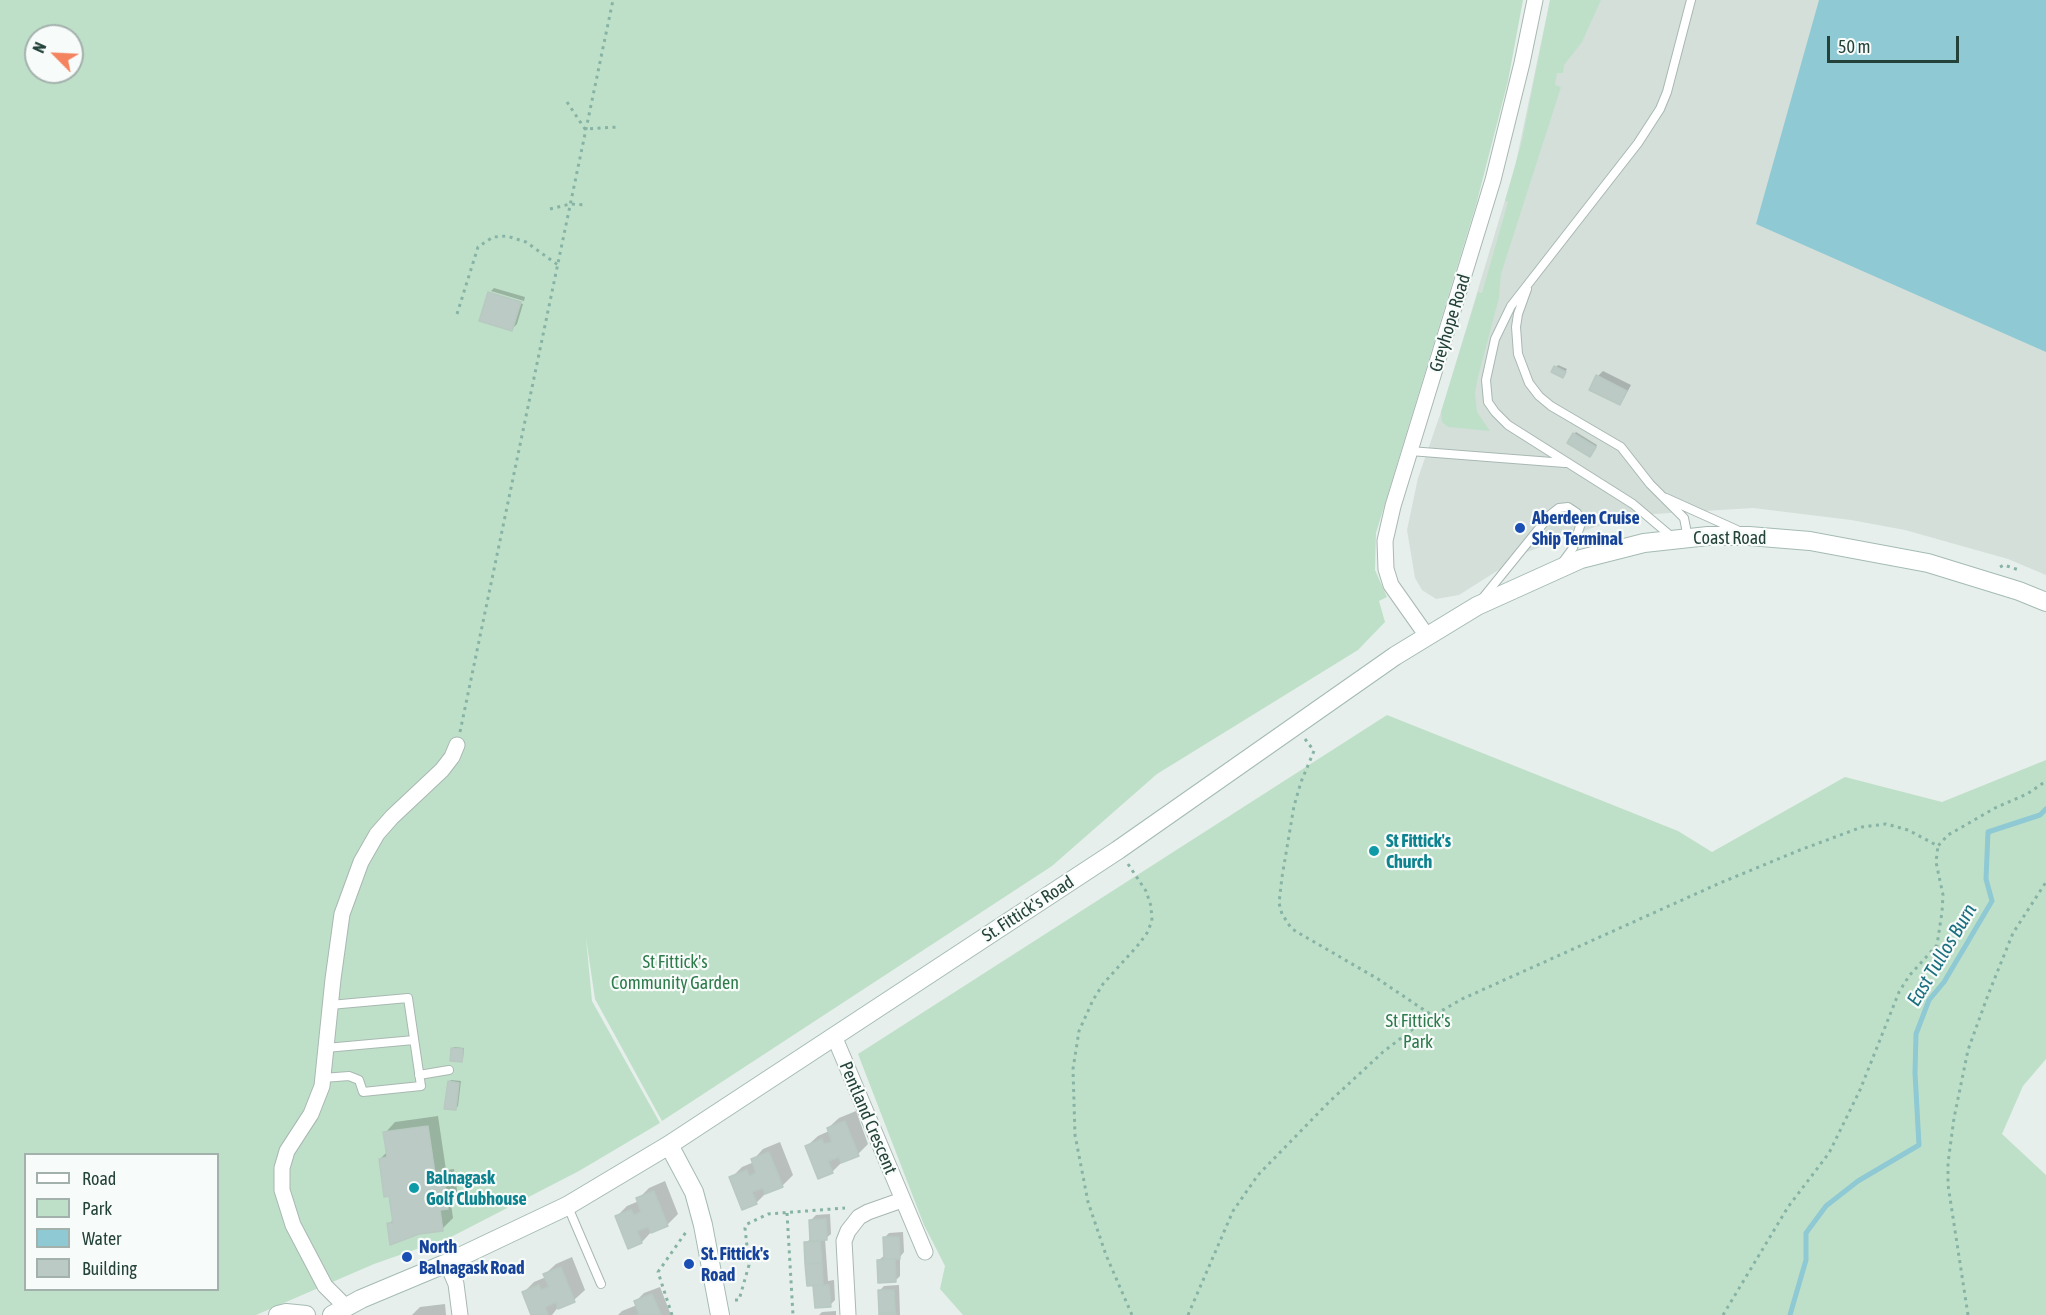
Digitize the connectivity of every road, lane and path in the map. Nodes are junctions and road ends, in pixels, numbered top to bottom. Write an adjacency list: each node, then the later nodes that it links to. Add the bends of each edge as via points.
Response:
1 (613, 0): 6 (path)
2 (1535, 0): 13 (street, Greyhope Road, via 1493,180)
3 (1691, 0): 11 (lane, via 1667,92 1651,126)
4 (567, 102): 6 (path)
5 (618, 127): 6 (path)
6 (585, 129): 7 (path)
7 (570, 204): 8 (path); 9 (path); 10 (path)
8 (586, 205)
9 (550, 209)
10 (558, 265): 12 (path, via 526,242 507,236 493,237 478,247); 23 (path)
11 (1530, 282): 14 (lane, via 1500,326 1487,373 1486,395 1508,426); 15 (lane, via 1516,327 1518,354 1529,383 1551,406 1621,447)
12 (457, 314)
13 (1410, 451): 14 (lane); 21 (street, Greyhope Road, via 1387,533 1386,568 1391,585)
14 (1567, 463): 17 (lane)
15 (1662, 496): 16 (lane); 17 (lane, via 1684,518)
16 (1749, 536): 17 (street, Coast Road); 19 (street, Coast Road, via 1810,541 1892,555 1980,578)
17 (1681, 538): 18 (street, Coast Road, via 1604,552)
18 (1557, 569): 20 (street, Coast Road); 20 (lane, via 1573,548 1580,529 1577,513 1568,507 1550,515)
19 (2046, 602)
20 (1477, 606): 21 (street, Coast Road)
21 (1427, 636): 22 (street, St. Fittick's Road)
22 (1296, 725): 26 (street, St. Fittick's Road); 29 (path, via 1314,752 1294,807 1279,903 1282,914 1291,928)
23 (457, 745): 28 (street, via 442,770 377,834 361,862 342,914)
24 (2046, 781): 25 (path, via 1948,835)
25 (1938, 846): 29 (path, via 1897,826 1873,825 1844,833 1616,929); 55 (path, via 1936,862 1943,895 1937,945 1899,992 1860,1090 1829,1153 1788,1207)
26 (1118, 850): 30 (street, St. Fittick's Road); 53 (path, via 1146,891 1152,921 1086,1012 1074,1053 1074,1108 1088,1202)
27 (2046, 882): 56 (path, via 2013,933 1988,995 1968,1050 1954,1118 1948,1185)
28 (330, 1005): 31 (lane, via 408,998); 32 (street)
29 (1433, 1016): 54 (path, via 1383,1052 1258,1175 1233,1211)
30 (834, 1036): 36 (street, St. Fittick's Road); 37 (street, Pentland Crescent)
31 (414, 1040): 32 (lane); 34 (lane)
32 (326, 1048): 35 (street)
33 (449, 1070): 34 (lane)
34 (419, 1075): 35 (lane, via 421,1086 363,1092 358,1080 349,1076)
35 (323, 1078): 46 (street, via 311,1114 287,1151 282,1190 293,1226)
36 (669, 1145): 38 (street, St. Fittick's Road); 41 (street, via 694,1192)
37 (902, 1200): 40 (street); 42 (street, Pentland Crescent)
38 (567, 1206): 43 (street, St. Fittick's Road); 44 (lane)
39 (787, 1213): 40 (path, via 849,1208); 45 (path, via 768,1214 747,1224 748,1265 739,1300); 51 (path)
40 (859, 1217): 52 (street, via 844,1241)
41 (704, 1225): 45 (street); 50 (path, via 689,1229 658,1272)
42 (925, 1252)
43 (447, 1263): 46 (street, St. Fittick's Road); 49 (street, via 456,1284)
44 (601, 1284)
45 (719, 1308)
46 (338, 1311)
47 (278, 1315): 48 (street)
48 (306, 1315)
49 (460, 1315)
50 (672, 1315)
51 (793, 1315)
52 (848, 1315)
53 (1132, 1315)
54 (1188, 1315)
55 (1723, 1315)
56 (1968, 1315)

